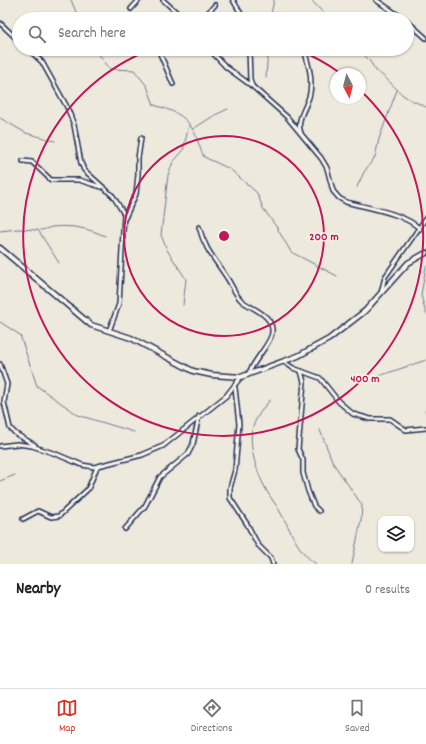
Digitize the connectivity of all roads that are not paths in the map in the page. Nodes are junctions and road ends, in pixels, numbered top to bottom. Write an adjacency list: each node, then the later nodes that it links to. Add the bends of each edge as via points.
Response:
1 (139, 0): 6 (street)
2 (163, 0): 7 (street)
3 (233, 0): 9 (street)
4 (376, 0): 10 (street)
5 (215, 5): 8 (street)
6 (131, 9)
7 (176, 12)
8 (208, 12)
9 (240, 12)
10 (394, 12)
11 (0, 23): 13 (street)
12 (414, 27): 14 (street)
13 (12, 34)
14 (426, 38)
15 (36, 56): 25 (street, via 56,85 72,118 84,170)
16 (161, 56): 20 (street)
17 (216, 56): 21 (street, via 226,67)
18 (249, 56): 21 (street)
19 (306, 56): 22 (street, via 311,75 310,93 299,122)
20 (173, 84)
21 (252, 86): 22 (street, via 287,117)
22 (301, 134): 29 (street, via 327,168 333,191 339,198 401,218)
23 (141, 138): 26 (street, via 136,194)
24 (23, 161): 25 (street, via 32,162 51,180 79,180)
25 (103, 187): 26 (street, via 117,202)
26 (125, 218): 33 (street, via 119,304)
27 (426, 218): 29 (street)
28 (199, 228): 37 (street, via 205,247 238,297 261,312 271,327 270,339 253,362)
29 (420, 228): 32 (street, via 385,277)
30 (0, 248): 33 (street, via 84,319 100,329)
31 (426, 253): 32 (street, via 408,263)
32 (381, 294): 34 (street, via 365,311 329,339)
33 (109, 331): 38 (street, via 131,338 199,373)
34 (284, 362): 36 (street); 37 (street)
35 (0, 364): 43 (street, via 7,384 4,402 10,428)
36 (301, 371): 41 (street, via 320,378 339,402 353,414 370,419 390,419 406,430); 45 (street, via 304,382 298,449 303,460 303,473 308,491)
37 (248, 375): 38 (street)
38 (241, 377): 39 (street)
39 (234, 388): 40 (street); 48 (street, via 239,424 230,498 258,545 271,558)
40 (199, 416): 44 (street, via 155,450); 47 (street, via 193,444 188,454 160,477 145,506)
41 (426, 428)
42 (0, 446): 43 (street, via 18,444)
43 (38, 448): 44 (street, via 82,465)
44 (97, 467): 46 (street, via 88,489 59,516 51,517 38,511)
45 (319, 511)
46 (23, 519)
47 (125, 529)
48 (273, 564)

